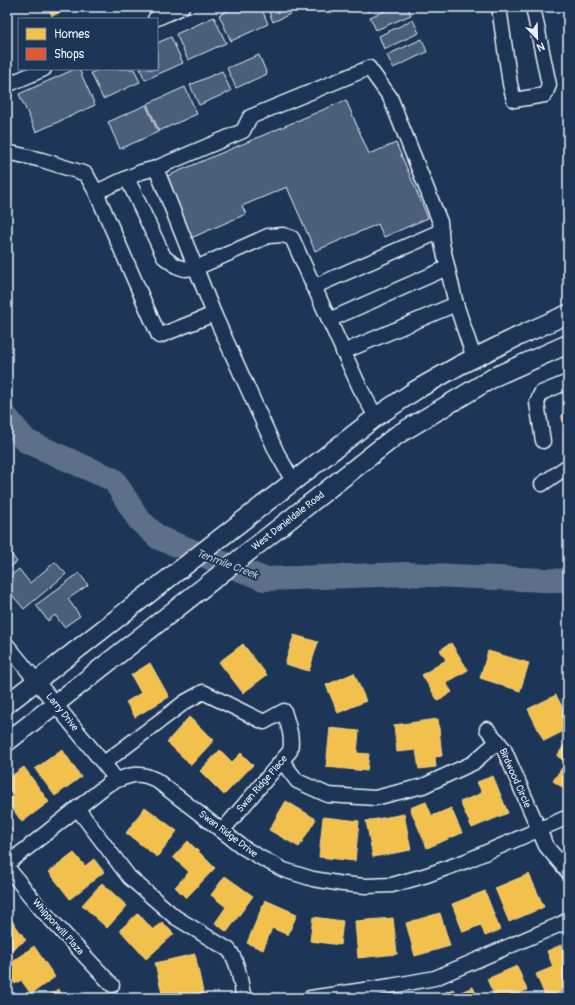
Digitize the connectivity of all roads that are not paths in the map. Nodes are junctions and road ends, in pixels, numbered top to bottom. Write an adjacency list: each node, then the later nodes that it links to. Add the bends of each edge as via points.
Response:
1 (182, 7): 4 (street)
2 (533, 7): 3 (street, via 549,85 545,95 514,100)
3 (502, 8)
4 (157, 18)
5 (42, 70): 6 (street)
6 (7, 86)
7 (7, 152): 10 (street, via 86,174)
8 (156, 168): 9 (street); 11 (street, via 243,131 250,117 369,68 390,97 440,222); 12 (street)
9 (127, 178): 10 (street); 12 (street, via 164,257 176,266 185,269)
10 (96, 192): 16 (street, via 159,336)
11 (441, 231): 13 (street); 14 (street)
12 (196, 268): 14 (street, via 268,236 283,235 292,238); 16 (street)
13 (447, 268): 15 (street); 18 (street)
14 (313, 287): 18 (street)
15 (456, 304): 20 (street); 21 (street)
16 (214, 314): 27 (street, via 277,453)
17 (568, 314): 21 (main road)
18 (329, 320): 20 (street)
19 (568, 344): 22 (main road, West Danieldale Road)
20 (343, 352): 24 (street)
21 (474, 358): 22 (main road); 24 (main road, via 416,390)
22 (486, 382): 32 (main road, West Danieldale Road, via 397,435)
23 (568, 382): 25 (street, via 541,393 537,403)
24 (376, 417): 27 (main road)
25 (543, 442)
26 (568, 466): 28 (street)
27 (293, 481): 30 (main road)
28 (542, 484)
29 (7, 645): 30 (street, Larry Drive)
30 (37, 681): 31 (main road); 32 (street, Larry Drive)
31 (7, 704)
32 (56, 705): 34 (main road, West Danieldale Road); 37 (street, Larry Drive)
33 (487, 729): 35 (street, Birdwood Circle)
34 (7, 742)
35 (498, 742): 36 (street, via 473,763 423,786 375,798 328,795 297,780); 42 (street, Birdwood Circle, via 511,762)
36 (282, 761): 37 (street, Swan Ridge Place, via 290,751 292,742 284,711 264,722 203,692 184,702); 41 (street, Swan Ridge Place)
37 (104, 763): 38 (street, Larry Drive)
38 (117, 780): 39 (street, Swan Ridge Drive); 41 (street, Swan Ridge Drive, via 138,774 148,775)
39 (77, 808): 43 (street, Swan Ridge Drive); 48 (street, via 129,877 175,917 229,950 237,964)
40 (568, 817): 42 (street, Swan Ridge Drive)
41 (222, 830): 42 (street, Swan Ridge Drive, via 244,848 284,870 313,879 366,886 392,885 427,875)
42 (538, 830): 45 (street, Birdwood Circle, via 546,846)
43 (7, 864)
44 (7, 868): 47 (street, Whipporwill Plaza, via 40,908)
45 (568, 872)
46 (568, 920): 49 (street, via 435,978)
47 (112, 985)
48 (244, 998)
49 (310, 998)

